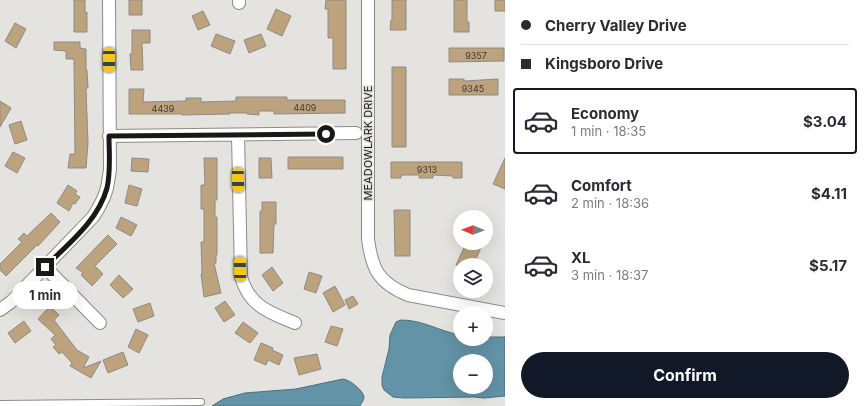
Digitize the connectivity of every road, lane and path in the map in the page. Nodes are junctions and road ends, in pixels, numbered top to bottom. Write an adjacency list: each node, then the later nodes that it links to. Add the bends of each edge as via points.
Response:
1 (109, 0): 5 (street)
2 (368, 0): 8 (street, MEADOWLARK DRIVE, via 368,239 374,266 384,282 412,296)
3 (356, 133): 4 (street)
4 (238, 135): 5 (street); 10 (street, via 241,277 248,294 260,307)
5 (109, 136): 6 (street, via 109,179 98,209)
6 (45, 267): 7 (street); 9 (street)
7 (0, 310)
8 (505, 313)
9 (100, 323)
10 (295, 323)
11 (201, 402): 13 (lane)
12 (0, 404): 13 (lane)
13 (82, 404)

